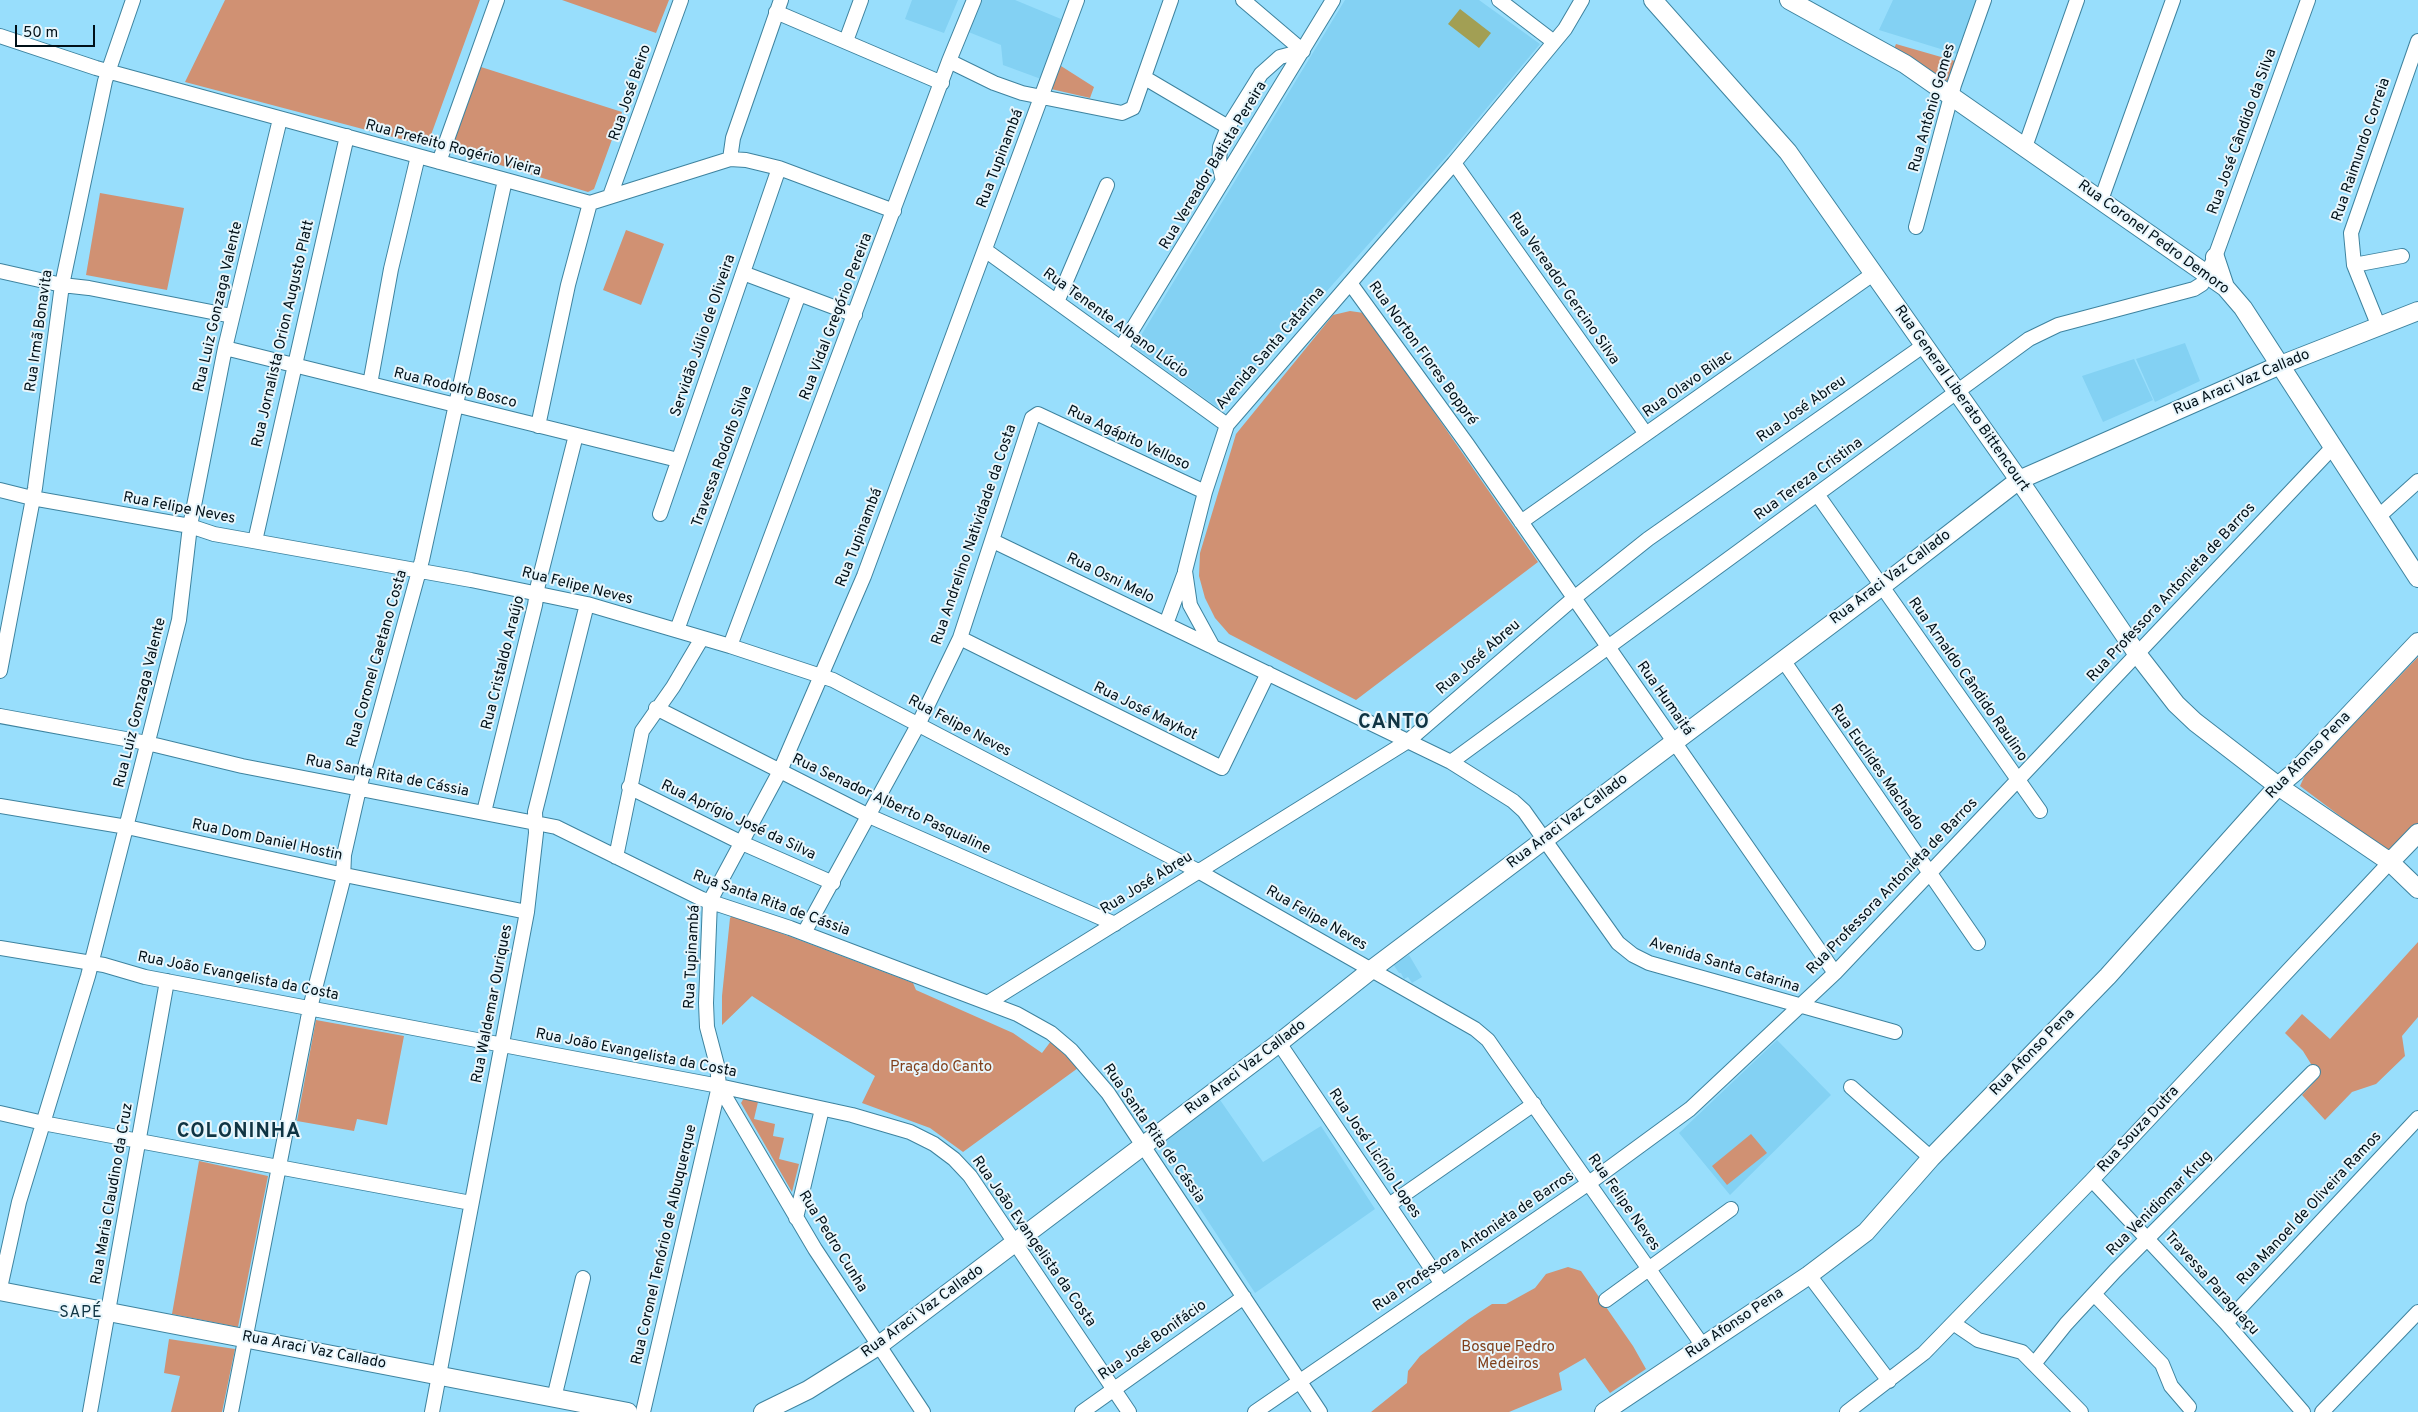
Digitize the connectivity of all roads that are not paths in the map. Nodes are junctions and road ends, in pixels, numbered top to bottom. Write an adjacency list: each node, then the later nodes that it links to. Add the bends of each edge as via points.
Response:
1 (133, 0): 25 (street, Rua Irmã Bonavita)
2 (497, 0): 36 (street)
3 (681, 0): 42 (street, Rua José Beiro)
4 (861, 0): 20 (street)
5 (974, 0): 24 (street, Rua Vidal Gregório Pereira)
6 (1077, 0): 29 (street, Rua Tupinambá)
7 (1171, 0): 26 (street)
8 (1243, 0): 23 (street)
9 (1334, 0): 23 (street, Rua Vereador Batista Pereira)
10 (1499, 0): 22 (street)
11 (1582, 0): 22 (street, Avenida Santa Catarina)
12 (1653, 0): 53 (main road, Rua General Liberato Bittencourt, via 1778,139)
13 (1789, 0): 28 (main road, Rua Coronel Pedro Demoro, via 1899,60)
14 (1984, 0): 28 (street, Rua Antônio Gomes)
15 (2077, 0): 33 (street)
16 (2173, 0): 43 (street)
17 (2308, 0): 49 (street, Rua José Cândido da Silva)
18 (778, 6): 20 (street); 35 (street, via 733,138)
19 (0, 36): 25 (street, Rua Prefeito Rogério Vieira)
20 (846, 41): 27 (street)
21 (2418, 41): 50 (street, Rua Raimundo Correia, via 2352,226 2350,243)
22 (1554, 42): 37 (street, Avenida Santa Catarina)
23 (1303, 51): 31 (street, via 1280,57 1265,69); 40 (street, Rua Vereador Batista Pereira)
24 (949, 61): 27 (street, Rua Vidal Gregório Pereira); 29 (street, via 994,83)
25 (109, 70): 30 (street, Rua Prefeito Rogério Vieira); 56 (street, Rua Irmã Bonavita)
26 (1145, 78): 29 (street, via 1133,108 1122,112); 31 (street)
27 (942, 83): 45 (street, Rua Vidal Gregório Pereira)
28 (1951, 95): 33 (main road, Rua Coronel Pedro Demoro); 46 (street, Rua Antônio Gomes)
29 (1042, 97): 47 (street, Rua Tupinambá)
30 (280, 119): 32 (street, Rua Prefeito Rogério Vieira); 62 (street, Rua Luiz Gonzaga Valente)
31 (1228, 127): 40 (street, via 1220,147)
32 (347, 136): 34 (street, Rua Prefeito Rogério Vieira); 67 (street, Rua Jornalista Orion Augusto Platt)
33 (2025, 147): 43 (main road, Rua Coronel Pedro Demoro)
34 (418, 156): 36 (street, Rua Prefeito Rogério Vieira); 69 (street, via 391,269)
35 (730, 159): 38 (street); 42 (street)
36 (438, 162): 39 (street, Rua Prefeito Rogério Vieira)
37 (1454, 163): 55 (street, Avenida Santa Catarina); 75 (street, Rua Vereador Gercino Silva)
38 (779, 168): 45 (street); 52 (street, Servidão Júlio de Oliveira)
39 (505, 180): 44 (street, Rua Prefeito Rogério Vieira); 71 (street, Rua Coronel Caetano Costa)
40 (1223, 181): 66 (street, Rua Vereador Batista Pereira)
41 (1107, 185): 59 (street)
42 (610, 196): 44 (street)
43 (2101, 200): 54 (main road, Rua Coronel Pedro Demoro)
44 (590, 203): 74 (street, via 568,285)
45 (894, 211): 61 (street, Rua Vidal Gregório Pereira)
46 (1916, 227)
47 (985, 250): 59 (street, Rua Tenente Albano Lúcio); 111 (street, Rua Tupinambá, via 864,576)
48 (2402, 256): 50 (street)
49 (2215, 257): 54 (street, Rua José Cândido da Silva); 57 (main road)
50 (2354, 265): 63 (street, Rua Raimundo Correia)
51 (0, 271): 56 (street)
52 (743, 273): 58 (street); 79 (street, Servidão Júlio de Oliveira)
53 (1873, 274): 64 (main road, Rua General Liberato Bittencourt); 75 (street, Rua Olavo Bilac)
54 (2207, 274): 57 (main road, Rua Coronel Pedro Demoro); 70 (street, Rua Tereza Cristina, via 2202,284 2194,289 2042,331)
55 (1350, 283): 73 (street, Avenida Santa Catarina); 77 (street, Rua Norton Flores Boppré)
56 (62, 285): 62 (street); 85 (street, Rua Irmã Bonavita)
57 (2225, 287): 68 (main road, Rua Coronel Pedro Demoro, via 2243,308)
58 (799, 294): 61 (street); 100 (street, Travessa Rodolfo Silva)
59 (1056, 302): 66 (street, Rua Tenente Albano Lúcio)
60 (2418, 311): 63 (main road, Rua Araci Vaz Callado)
61 (855, 315): 104 (street, Rua Vidal Gregório Pereira)
62 (232, 316): 65 (street, Rua Luiz Gonzaga Valente)
63 (2379, 327): 68 (main road, Rua Araci Vaz Callado)
64 (1923, 346): 70 (main road, Rua General Liberato Bittencourt); 97 (street, Rua José Abreu, via 1679,516)
65 (225, 348): 67 (street, Rua Rodolfo Bosco); 89 (street, Rua Luiz Gonzaga Valente)
66 (1121, 348): 73 (street, Rua Tenente Albano Lúcio)
67 (294, 366): 69 (street, Rua Rodolfo Bosco); 90 (street, Rua Jornalista Orion Augusto Platt)
68 (2278, 366): 78 (main road, Rua Coronel Pedro Demoro); 80 (main road, Rua Araci Vaz Callado)
69 (370, 384): 71 (street, Rua Rodolfo Bosco)
70 (1956, 393): 80 (main road, Rua General Liberato Bittencourt); 84 (street, Rua Tereza Cristina)
71 (457, 406): 74 (street, Rua Rodolfo Bosco); 92 (street, Rua Coronel Caetano Costa)
72 (1038, 414): 83 (street, Rua Agápito Velloso); 91 (street, Rua Andrelino Natividade da Costa, via 1032,418)
73 (1227, 425): 83 (street, Avenida Santa Catarina)
74 (538, 426): 76 (street, Rua Rodolfo Bosco)
75 (1646, 434): 88 (street, Rua Olavo Bilac)
76 (576, 435): 79 (street, Rua Rodolfo Bosco); 96 (street, Rua Cristaldo Araújo)
77 (1467, 444): 88 (street, Rua Humaitá)
78 (2333, 448): 87 (main road, Rua Coronel Pedro Demoro); 107 (street, Rua Professora Antonieta de Barros)
79 (678, 460): 86 (street, Servidão Júlio de Oliveira)
80 (2019, 480): 95 (main road, Rua Araci Vaz Callado); 107 (main road, Rua General Liberato Bittencourt)
81 (2418, 482): 87 (street)
82 (0, 490): 85 (street, Rua Felipe Neves)
83 (1205, 492): 93 (street, Avenida Santa Catarina)
84 (1817, 494): 95 (street, Rua Arnaldo Cândido Raulino); 106 (street, Rua Tereza Cristina)
85 (32, 498): 89 (street, Rua Felipe Neves); 109 (street, Rua Irmã Bonavita)
86 (660, 514)
87 (2378, 517): 94 (main road, Rua Coronel Pedro Demoro)
88 (1521, 522): 97 (street, Rua Humaitá)
89 (190, 526): 90 (street, Rua Felipe Neves, via 214,534); 117 (street, Rua Luiz Gonzaga Valente, via 179,620)
90 (255, 540): 92 (street, Rua Felipe Neves)
91 (994, 541): 99 (street, Rua Osni Melo); 102 (street, Rua Andrelino Natividade da Costa)
92 (420, 570): 96 (street, Rua Felipe Neves); 123 (street, Rua Coronel Caetano Costa)
93 (1185, 571): 99 (street); 105 (street, Avenida Santa Catarina, via 1190,605)
94 (2418, 578)
95 (1882, 586): 108 (main road, Rua Araci Vaz Callado); 120 (street, Rua Arnaldo Cândido Raulino)
96 (538, 593): 98 (street, Rua Felipe Neves); 126 (street, Rua Cristaldo Araújo)
97 (1574, 598): 106 (street, Rua Humaitá); 115 (street, Rua José Abreu)
98 (587, 604): 100 (street, Rua Felipe Neves); 128 (street, Rua Waldemar Ouriques, via 535,812)
99 (1166, 624): 105 (street, Rua Osni Melo)
100 (677, 630): 101 (street, Rua Felipe Neves)
101 (702, 638): 104 (street, Rua Felipe Neves); 112 (street, via 673,687)
102 (960, 638): 110 (street, Rua José Maykot, via 1222,768); 114 (street, Rua Andrelino Natividade da Costa)
103 (2418, 642): 121 (main road, Rua Afonso Pena)
104 (730, 646): 111 (street, Rua Felipe Neves)
105 (1213, 647): 110 (street, Avenida Santa Catarina)
106 (1608, 647): 116 (street, Rua Humaitá); 118 (street, Rua Tereza Cristina)
107 (2138, 654): 120 (street, Rua Professora Antonieta de Barros); 121 (main road, Rua General Liberato Bittencourt, via 2194,722)
108 (1783, 660): 116 (main road, Rua Araci Vaz Callado); 136 (street, Rua Euclides Machado)
109 (0, 670)
110 (1268, 673): 115 (street, Avenida Santa Catarina)
111 (822, 675): 114 (street, Rua Felipe Neves); 119 (street, Rua Tupinambá)
112 (656, 708): 119 (street, Rua Senador Alberto Pasqualine); 122 (street, via 642,731)
113 (0, 716): 117 (street, Rua Santa Rita de Cássia)
114 (918, 725): 127 (street, Rua Andrelino Natividade da Costa); 135 (street, Rua Felipe Neves)
115 (1408, 741): 118 (street, Avenida Santa Catarina); 135 (street, Rua José Abreu)
116 (1674, 741): 131 (main road, Rua Araci Vaz Callado); 148 (street, Rua Humaitá)
117 (147, 743): 123 (street, Rua Santa Rita de Cássia); 129 (street, Rua Luiz Gonzaga Valente)
118 (1451, 762): 131 (street, Avenida Santa Catarina, via 1513,801)
119 (780, 771): 127 (street, Rua Senador Alberto Pasqualine); 132 (street, Rua Tupinambá)
120 (2018, 780): 125 (street, Rua Arnaldo Cândido Raulino); 136 (street, Rua Professora Antonieta de Barros)
121 (2278, 786): 134 (main road, Rua General Liberato Bittencourt); 166 (main road, Rua Afonso Pena, via 2108,976)
122 (629, 787): 132 (street, Rua Aprígio José da Silva); 133 (street)
123 (359, 789): 126 (street, Rua Santa Rita de Cássia); 137 (street, Rua Coronel Caetano Costa)
124 (0, 806): 129 (street, Rua Dom Daniel Hostin)
125 (2040, 811)
126 (484, 812): 128 (street, Rua Santa Rita de Cássia)
127 (869, 816): 138 (street, Rua Andrelino Natividade da Costa); 142 (street, Rua Senador Alberto Pasqualine)
128 (536, 823): 133 (street, Rua Santa Rita de Cássia, via 568,831); 141 (street, Rua Waldemar Ouriques)
129 (127, 827): 137 (street, Rua Dom Daniel Hostin); 146 (street, Rua Luiz Gonzaga Valente)
130 (2418, 833): 134 (main road, Rua Souza Dutra)
131 (1545, 840): 147 (main road, Rua Araci Vaz Callado); 151 (street, Avenida Santa Catarina, via 1618,943 1632,955 1649,963)
132 (742, 843): 138 (street, Rua Aprígio José da Silva); 140 (street, Rua Tupinambá)
133 (616, 857): 140 (street, Rua Santa Rita de Cássia)
134 (2390, 862): 139 (main road, Rua General Liberato Bittencourt); 168 (street, Rua Souza Dutra)
135 (1198, 871): 142 (street, Rua José Abreu); 147 (street, Rua Felipe Neves)
136 (1930, 873): 144 (street, Rua Euclides Machado); 148 (street, Rua Professora Antonieta de Barros)
137 (342, 874): 141 (street, Rua Dom Daniel Hostin); 152 (street, Rua Coronel Caetano Costa)
138 (833, 883): 143 (street, Rua Andrelino Natividade da Costa)
139 (2418, 890)
140 (710, 901): 143 (street, Rua Santa Rita de Cássia); 157 (street, Rua Tupinambá, via 707,1027)
141 (528, 912): 155 (street, Rua Waldemar Ouriques)
142 (1114, 924): 150 (street, Rua José Abreu)
143 (804, 934): 150 (street, Rua Santa Rita de Cássia)
144 (1978, 943)
145 (0, 948): 146 (street, Rua João Evangelista da Costa)
146 (90, 963): 149 (street, Rua João Evangelista da Costa); 163 (street, Rua Luiz Gonzaga Valente)
147 (1371, 970): 154 (main road, Rua Araci Vaz Callado); 159 (street, Rua Felipe Neves, via 1475,1029 1488,1040)
148 (1835, 973): 151 (street, Rua Professora Antonieta de Barros)
149 (167, 981): 152 (street, Rua João Evangelista da Costa); 164 (street, Rua Maria Claudino da Cruz)
150 (989, 1002): 165 (street, Rua Santa Rita de Cássia, via 1034,1023 1071,1050 1108,1093)
151 (1799, 1006): 153 (street, Avenida Santa Catarina); 169 (street, Rua Professora Antonieta de Barros, via 1690,1108)
152 (310, 1008): 155 (street, Rua João Evangelista da Costa); 167 (street, Rua Coronel Caetano Costa)
153 (1896, 1032)
154 (1279, 1043): 165 (main road, Rua Araci Vaz Callado); 171 (street, Rua José Licínio Lopes)
155 (502, 1045): 157 (street, Rua João Evangelista da Costa); 170 (street, Rua Waldemar Ouriques)
156 (2313, 1072): 174 (street, Rua Venidiomar Krug)
157 (719, 1086): 160 (street, Rua João Evangelista da Costa); 173 (street, Rua Pedro Cunha); 202 (street, Rua Coronel Tenório de Albuquerque)
158 (1851, 1087): 166 (street)
159 (1534, 1104): 169 (street, Rua Felipe Neves); 171 (street)
160 (822, 1109): 173 (street); 175 (street, Rua João Evangelista da Costa, via 886,1124 934,1144 970,1176)
161 (0, 1113): 163 (street)
162 (2418, 1118): 187 (street, Rua Manoel de Oliveira Ramos)
163 (42, 1123): 164 (street); 180 (street, Rua Luiz Gonzaga Valente, via 19,1202)
164 (140, 1141): 167 (street); 184 (street, Rua Maria Claudino da Cruz)
165 (1144, 1146): 175 (main road, Rua Araci Vaz Callado); 182 (street, Rua Santa Rita de Cássia)
166 (1931, 1158): 177 (main road, Rua Afonso Pena, via 1866,1232)
167 (279, 1167): 170 (street); 188 (street, Rua Coronel Caetano Costa)
168 (2092, 1180): 174 (street, Travessa Paraguaçu); 186 (street, Rua Souza Dutra)
169 (1589, 1183): 176 (street, Rua Felipe Neves); 179 (street, Rua Professora Antonieta de Barros)
170 (471, 1203): 192 (street, Rua Waldemar Ouriques)
171 (1389, 1205): 179 (street, Rua José Licínio Lopes)
172 (1731, 1209): 176 (street)
173 (796, 1218): 189 (street, Rua Pedro Cunha)
174 (2149, 1239): 181 (street, Rua Venidiomar Krug); 187 (street, Travessa Paraguaçu)
175 (1017, 1243): 189 (main road, Rua Araci Vaz Callado); 195 (street, Rua João Evangelista da Costa)
176 (1649, 1269): 183 (street); 190 (street, Rua Felipe Neves)
177 (1809, 1275): 190 (main road, Rua Afonso Pena); 193 (street)
178 (583, 1278): 196 (street)
179 (1442, 1284): 194 (street, Rua Professora Antonieta de Barros)
180 (0, 1289): 184 (main road, Rua Araci Vaz Callado)
181 (2094, 1294): 191 (street, Rua Venidiomar Krug); 197 (street, via 2159,1361 2171,1386)
182 (1244, 1296): 194 (street, Rua Santa Rita de Cássia); 195 (street, Rua José Bonifácio)
183 (1606, 1300)
184 (109, 1312): 188 (main road, Rua Araci Vaz Callado); 198 (street, Rua Maria Claudino da Cruz)
185 (2418, 1312): 213 (street)
186 (1953, 1323): 191 (street, via 1978,1340 2015,1349); 193 (street, Rua Souza Dutra)
187 (2226, 1323): 212 (street, Travessa Paraguaçu)
188 (246, 1338): 192 (main road, Rua Araci Vaz Callado); 199 (street, Rua Coronel Caetano Costa)
189 (878, 1346): 203 (main road, Rua Araci Vaz Callado, via 808,1390); 204 (street, Rua Pedro Cunha)
190 (1703, 1346): 209 (main road, Rua Afonso Pena)
191 (2034, 1364): 211 (street)
192 (438, 1376): 196 (main road, Rua Araci Vaz Callado); 200 (street, Rua Waldemar Ouriques)
193 (1890, 1381): 210 (street, Rua Souza Dutra)
194 (1299, 1382): 207 (street, Rua Professora Antonieta de Barros); 208 (street, Rua Santa Rita de Cássia)
195 (1114, 1389): 205 (street, Rua José Bonifácio); 206 (street, Rua João Evangelista da Costa)
196 (554, 1398): 201 (main road, Rua Araci Vaz Callado)
197 (2189, 1407)
198 (90, 1412)
199 (231, 1412)
200 (432, 1412)
201 (628, 1412)
202 (643, 1412)
203 (763, 1412)
204 (923, 1412)
205 (1082, 1412)
206 (1129, 1412)
207 (1255, 1412)
208 (1320, 1412)
209 (1604, 1412)
210 (1847, 1412)
211 (2081, 1412)
212 (2302, 1412)
213 (2322, 1412)

